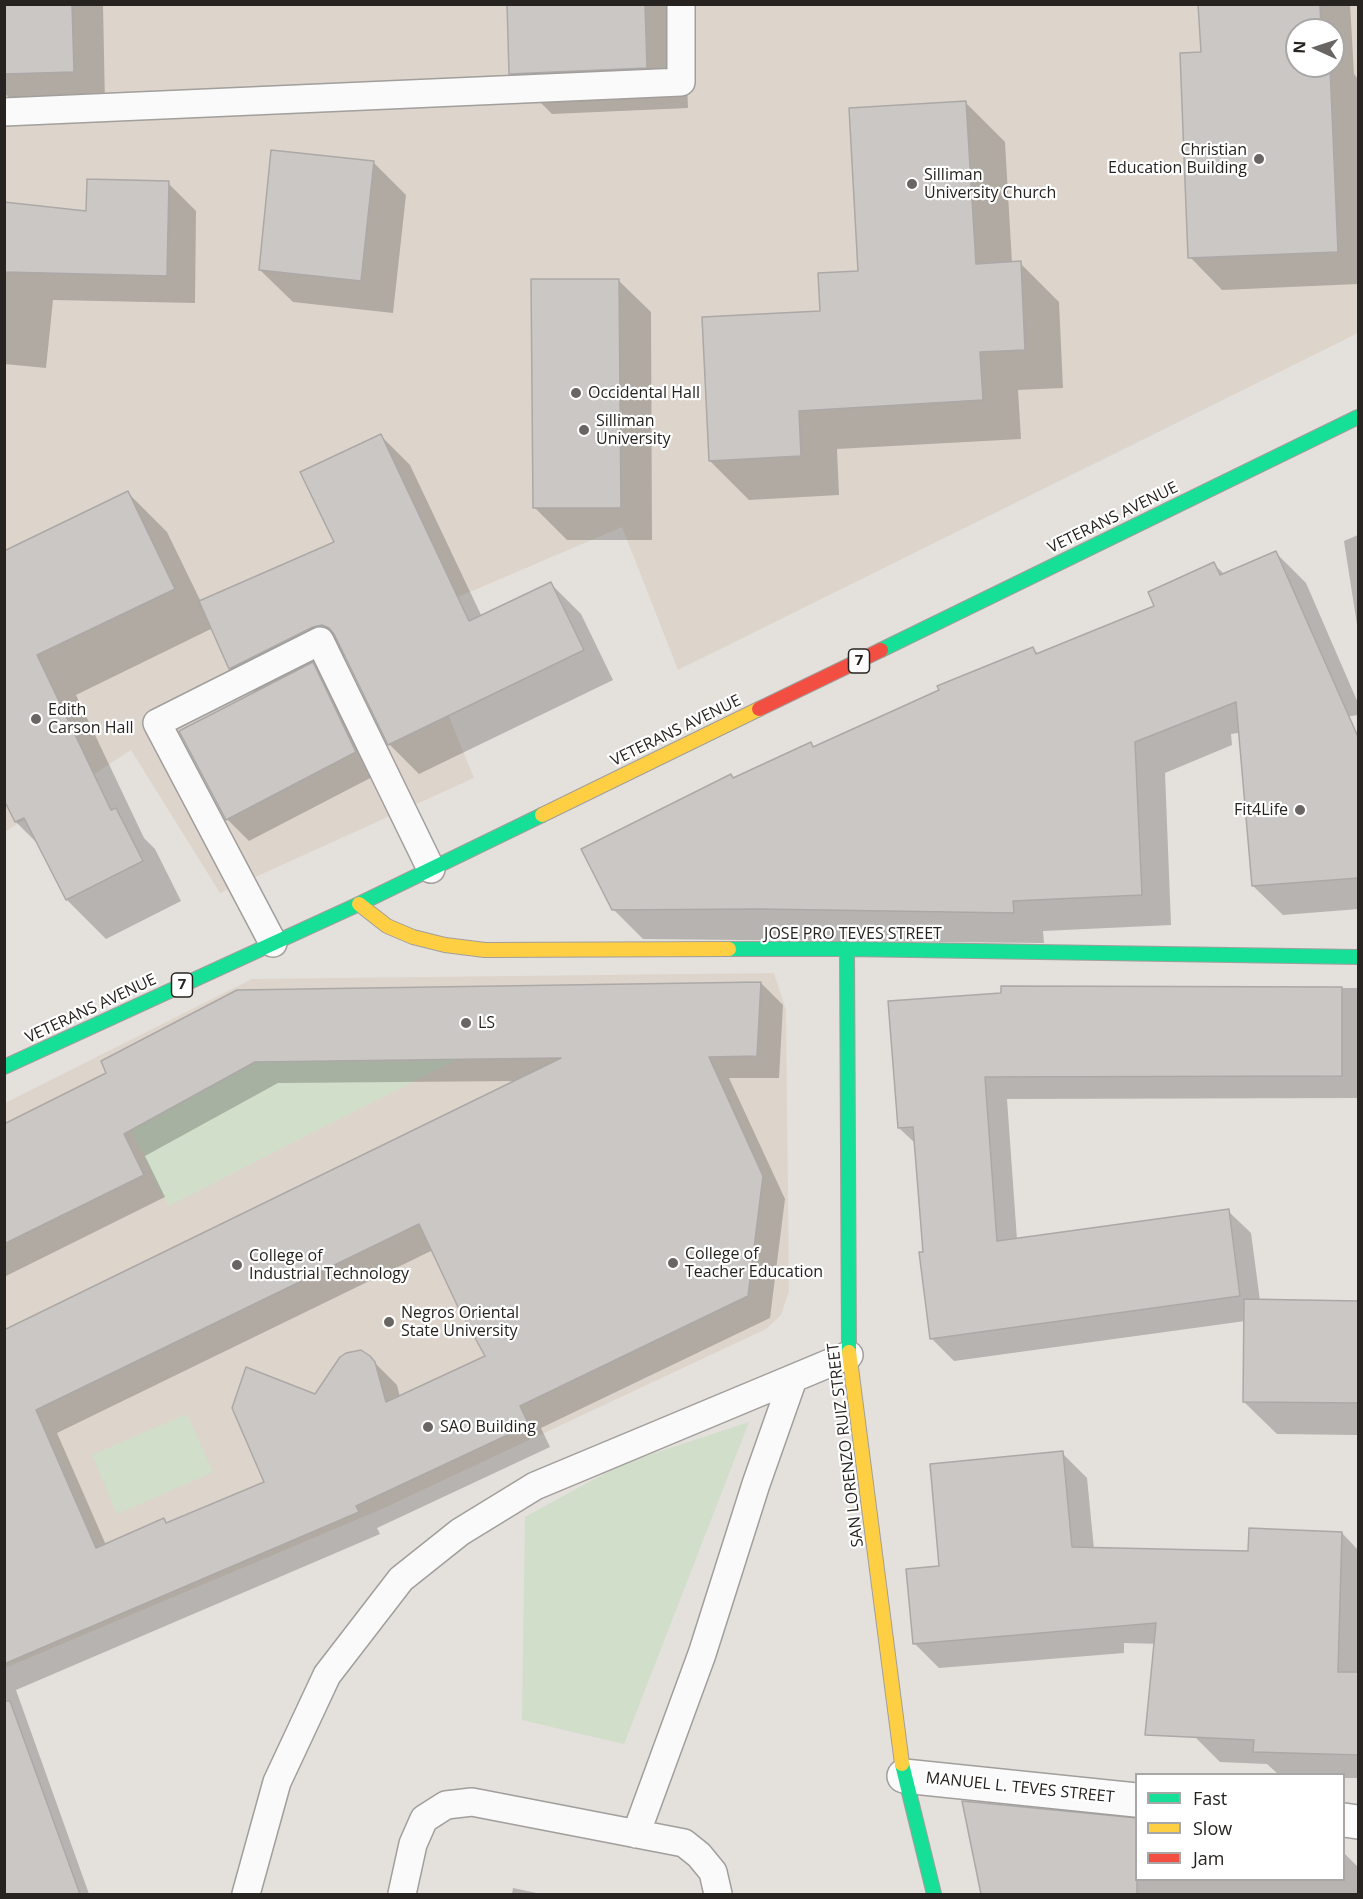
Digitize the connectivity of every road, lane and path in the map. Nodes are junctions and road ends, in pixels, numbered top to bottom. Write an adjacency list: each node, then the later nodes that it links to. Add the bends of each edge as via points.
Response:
1 (681, 4): 2 (lane, via 681,82)
2 (4, 112)
3 (1359, 417): 4 (street, VETERANS AVENUE / 7)
4 (431, 869): 5 (street, VETERANS AVENUE / 7); 6 (lane, via 320,641 157,723)
5 (359, 904): 6 (street, VETERANS AVENUE / 7); 7 (street, JOSE PRO TEVES STREET, via 387,926 413,937 485,950)
6 (273, 943): 9 (street, VETERANS AVENUE / 7)
7 (847, 949): 8 (street, JOSE PRO TEVES STREET); 10 (street, SAN LORENZO RUIZ STREET)
8 (1359, 957)
9 (4, 1067)
10 (849, 1355): 11 (lane); 12 (street, SAN LORENZO RUIZ STREET)
11 (793, 1379): 14 (lane, via 702,1654); 15 (lane, via 535,1486 460,1532 401,1579 327,1675 277,1782)
12 (904, 1776): 13 (street, MANUEL L. TEVES STREET); 18 (street, SAN LORENZO RUIZ STREET)
13 (1135, 1800)
14 (636, 1834): 16 (lane, via 472,1802 446,1805 424,1820 413,1844); 17 (lane, via 684,1844 713,1872)
15 (246, 1894)
16 (402, 1894)
17 (718, 1894)
18 (934, 1894)

